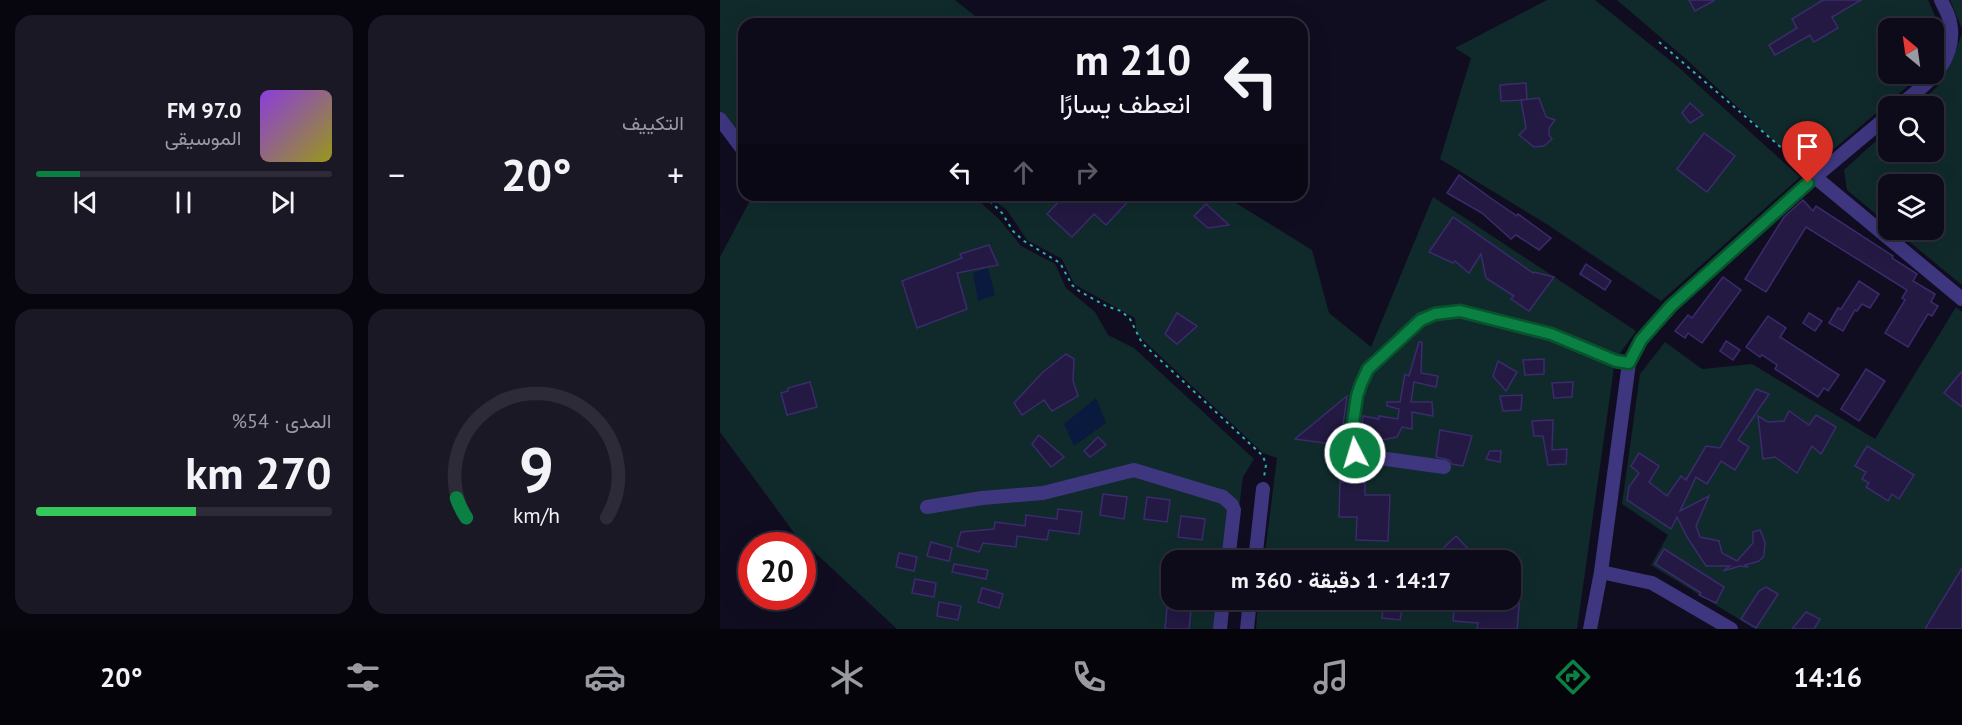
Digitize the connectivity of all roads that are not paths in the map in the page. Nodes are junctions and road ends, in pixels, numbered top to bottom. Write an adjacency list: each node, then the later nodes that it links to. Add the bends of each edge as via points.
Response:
1 (1941, 0): 2 (street, via 1950,21 1951,41 1946,60 1932,80)
2 (1912, 96)
3 (720, 118): 5 (street)
4 (1878, 124): 6 (street)
5 (738, 144)
6 (1815, 177): 7 (street); 8 (street, via 1671,306 1641,340)
7 (1962, 298)
8 (1629, 363): 9 (street, via 1551,334 1460,311 1421,320 1368,369 1357,396 1350,443 1355,453 1365,456); 14 (street)
9 (1444, 467)
10 (1263, 489): 13 (street)
11 (927, 507): 12 (street, via 1043,493 1141,470 1228,501 1234,510)
12 (1229, 550)
13 (1256, 550)
14 (1601, 572): 19 (street); 20 (street, via 1652,583)
15 (1222, 610): 17 (street)
16 (1250, 610): 18 (street)
17 (1220, 629)
18 (1247, 629)
19 (1590, 629)
20 (1731, 629)

